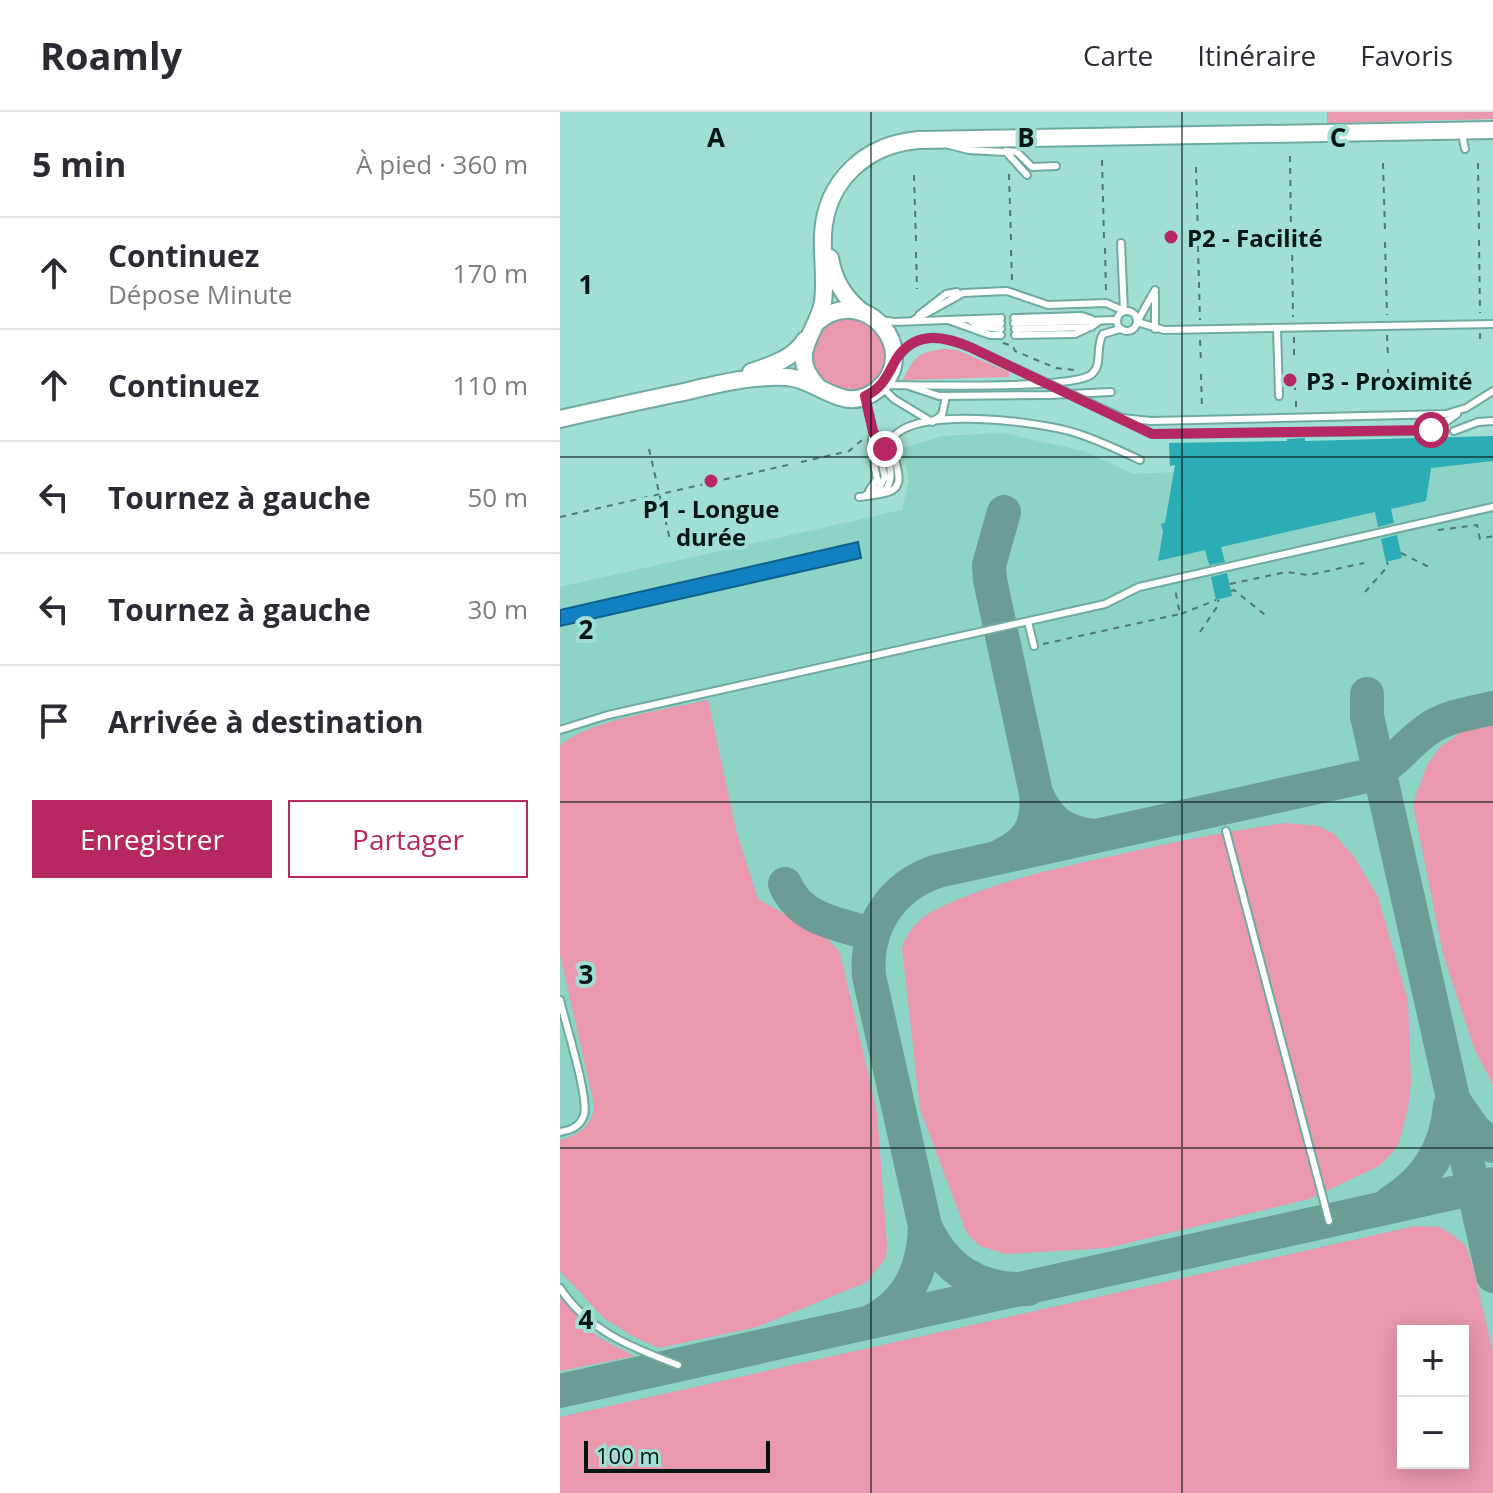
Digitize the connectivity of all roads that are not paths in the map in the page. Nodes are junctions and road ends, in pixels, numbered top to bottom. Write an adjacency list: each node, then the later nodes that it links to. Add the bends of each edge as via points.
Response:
1 (1461, 130): 2 (street); 3 (street); 4 (lane)
2 (1493, 130)
3 (942, 141): 5 (lane, via 955,148); 10 (street, via 874,160 849,182 836,205 830,232 832,269 844,296); 20 (street, via 904,141 880,149 851,169 837,187 825,220 822,307)
4 (1465, 149)
5 (1003, 151): 6 (lane, via 1017,152 1032,167); 7 (lane)
6 (1056, 166)
7 (1027, 175)
8 (1121, 243): 9 (lane)
9 (1124, 311): 12 (lane, via 1106,303 1048,305 1007,291 963,293); 13 (lane); 15 (lane, via 1134,313)
10 (869, 315): 12 (lane, via 894,322); 20 (street, via 839,311 822,318); 21 (street, via 890,337)
11 (943, 319): 11 (lane, via 1001,329 990,335); 12 (lane)
12 (914, 320)
13 (1117, 320): 14 (lane); 18 (lane)
14 (1099, 321): 14 (lane, via 1075,334 1015,326)
15 (1137, 322): 18 (lane, via 1129,331); 19 (lane); 19 (lane, via 1155,290)
16 (1493, 324): 17 (lane)
17 (1277, 328): 19 (lane); 30 (lane)
18 (1120, 329): 24 (lane, via 1103,334 1095,372 1081,380)
19 (1155, 329)
20 (810, 332): 22 (street, via 784,360); 25 (street, via 803,353)
21 (891, 368): 23 (street); 32 (lane, bridge, via 902,352 924,337 942,337)
22 (715, 384): 25 (street, via 777,377); 33 (street)
23 (881, 385): 24 (lane); 28 (street); 35 (lane)
24 (905, 385): 29 (lane)
25 (818, 387): 28 (street, via 840,399)
26 (1493, 391): 31 (lane)
27 (1111, 392): 29 (lane)
28 (865, 396): 37 (lane)
29 (946, 396): 35 (lane, via 942,415)
30 (1279, 396)
31 (1466, 408): 32 (lane, via 1439,415); 32 (lane, via 1436,429 1424,431 1152,434)
32 (1122, 418)
33 (560, 419)
34 (1493, 421): 36 (lane)
35 (932, 422): 38 (lane, via 986,419 1050,426); 39 (lane, via 901,428 891,441 898,485 886,495)
36 (1454, 431)
37 (873, 432): 39 (lane, via 877,479); 39 (lane, via 885,449 891,479 883,491)
38 (1140, 460)
39 (859, 497)
40 (1493, 507): 41 (lane, via 1139,587 1105,604)
41 (1028, 622): 42 (lane); 43 (lane)
42 (1034, 646)
43 (560, 730)
44 (1226, 831): 47 (lane)
45 (560, 1000): 46 (lane, via 585,1104 579,1124)
46 (560, 1132)
47 (1329, 1221)
48 (560, 1288): 49 (lane, via 575,1308 610,1336)
49 (678, 1365)

